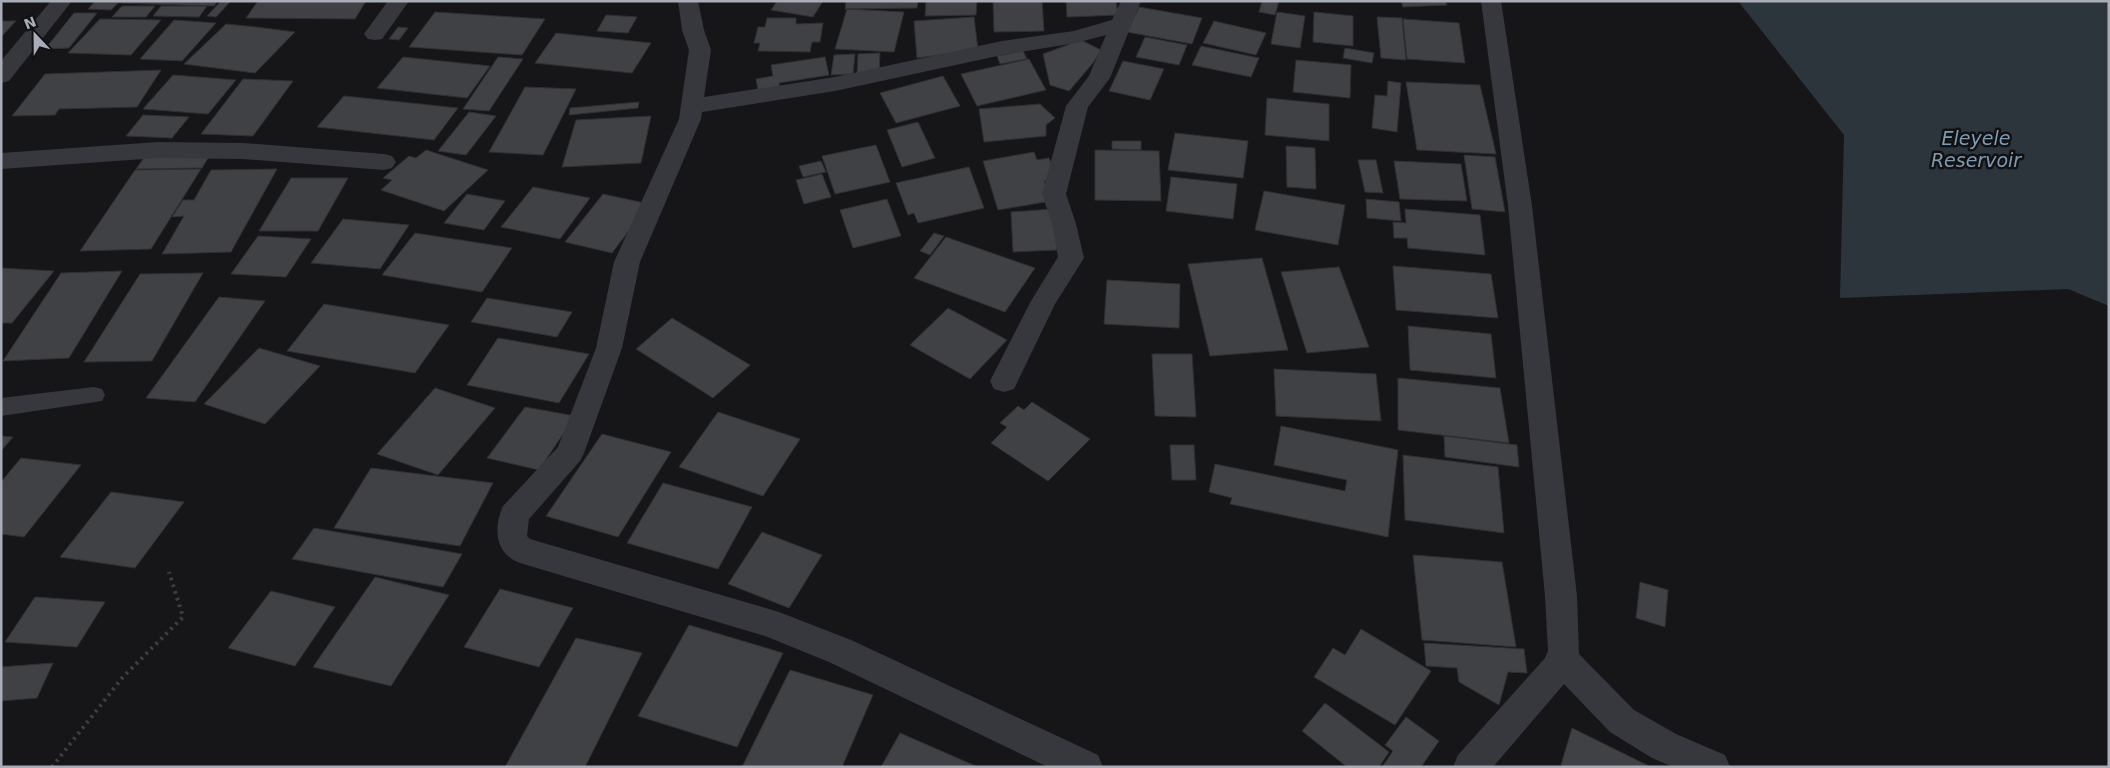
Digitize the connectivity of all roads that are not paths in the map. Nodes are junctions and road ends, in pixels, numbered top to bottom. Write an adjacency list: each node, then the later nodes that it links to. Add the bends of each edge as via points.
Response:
1 (62, 1): 8 (street)
2 (399, 1): 7 (street)
3 (688, 1): 9 (street, via 700,50)
4 (1131, 1): 6 (street)
5 (1491, 1): 15 (street, via 1520,206 1542,408 1561,596 1564,652)
6 (1121, 24): 9 (street, via 1076,37 1002,48 835,84); 12 (street, via 1099,78 1077,106 1054,194 1071,258 1044,301)
7 (375, 34)
8 (1, 76)
9 (692, 106): 16 (street, via 690,118 627,262 609,348 570,452 514,515 512,540 520,550 768,622 840,651)
10 (1, 161): 11 (street, via 158,150 243,151)
11 (384, 162)
12 (1004, 381)
13 (94, 395): 14 (lane)
14 (1, 407)
15 (1561, 658): 17 (street, via 1558,667); 18 (street, via 1622,721 1664,746)
16 (1086, 767)
17 (1470, 767)
18 (1713, 767)

